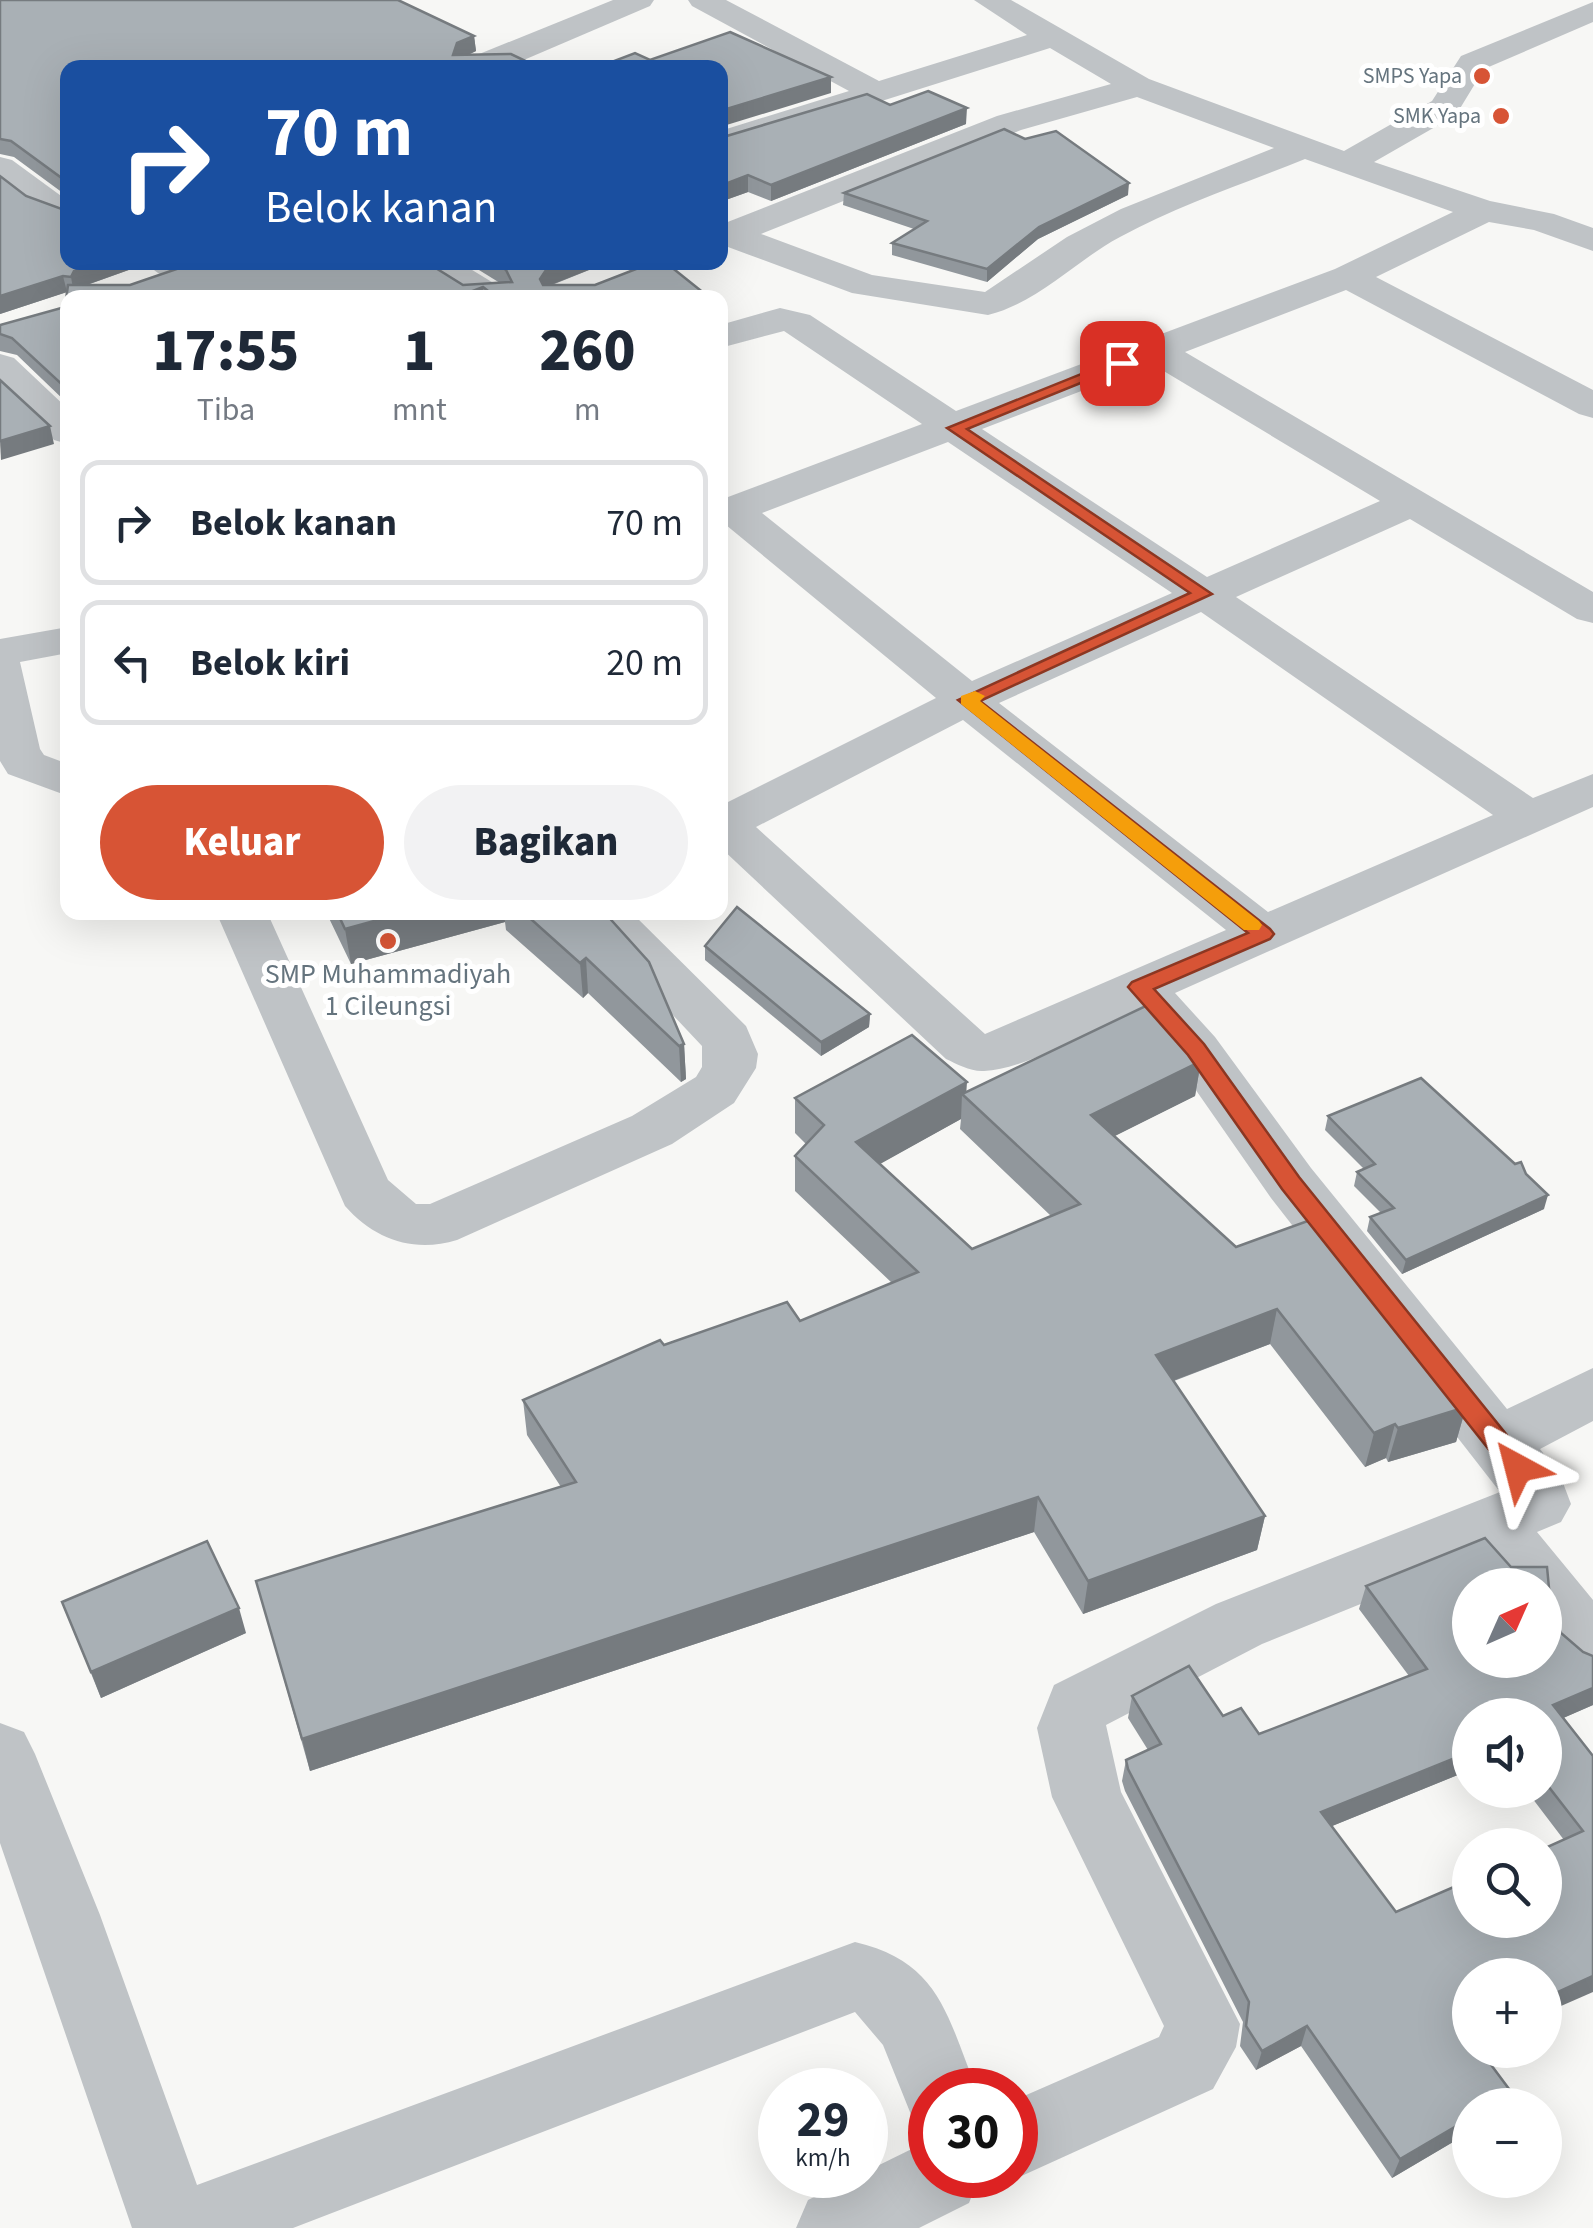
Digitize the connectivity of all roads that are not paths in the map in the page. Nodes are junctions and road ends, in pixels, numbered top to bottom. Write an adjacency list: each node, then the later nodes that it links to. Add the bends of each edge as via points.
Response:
1 (639, 0): 6 (street)
2 (703, 0): 8 (street)
3 (989, 0): 5 (street)
4 (1593, 11): 11 (street, via 1472,63 1444,108)
5 (1050, 38): 7 (street); 8 (street)
6 (495, 60)
7 (1138, 86): 10 (street); 15 (street, via 1008,123)
8 (872, 91): 9 (street)
9 (728, 139)
10 (1302, 150): 11 (street); 16 (street, via 1136,216 988,304 865,286)
11 (1345, 164): 14 (street)
12 (0, 167): 13 (street)
13 (59, 203)
14 (1484, 211): 17 (street, via 1542,221); 19 (street)
15 (728, 234)
16 (728, 237)
17 (1593, 240)
18 (445, 270): 20 (street)
19 (1348, 277): 22 (street); 24 (street)
20 (479, 290)
21 (728, 334): 26 (street, via 791,320)
22 (1156, 350): 26 (street); 27 (street)
23 (0, 366): 25 (street)
24 (1593, 406)
25 (60, 424)
26 (955, 428): 28 (street); 30 (street)
27 (1412, 502): 30 (street); 31 (street)
28 (728, 512)
29 (728, 513): 35 (street)
30 (1203, 594): 35 (street); 38 (street)
31 (1593, 610)
32 (60, 641): 33 (street)
33 (0, 652)
34 (0, 665): 36 (street, via 17,750 25,764)
35 (967, 700): 39 (street); 43 (street)
36 (60, 779)
37 (1593, 789): 38 (street)
38 (1529, 818): 43 (street)
39 (728, 819)
40 (728, 828): 44 (street, via 980,1053)
41 (244, 920): 42 (street, via 365,1190 382,1212 420,1227 652,1130 724,1080 731,1054 727,1039)
42 (609, 920)
43 (1263, 934): 44 (street)
44 (1139, 987): 46 (street, via 1196,1050 1291,1183)
45 (1593, 1392): 46 (street)
46 (1498, 1442): 47 (street, via 1540,1499)
47 (1491, 1523): 48 (street); 53 (street, via 1240,1624 1078,1706 1071,1728 1087,1796 1202,2024 1198,2047 1186,2062)
48 (1528, 1568)
49 (1562, 1610): 50 (street)
50 (1593, 1648)
51 (0, 1754): 55 (street)
52 (929, 2068): 56 (street, via 900,2003 883,1983 855,1977)
53 (1038, 2130)
54 (908, 2192): 57 (street)
55 (172, 2228)
56 (190, 2228)
57 (836, 2228)

